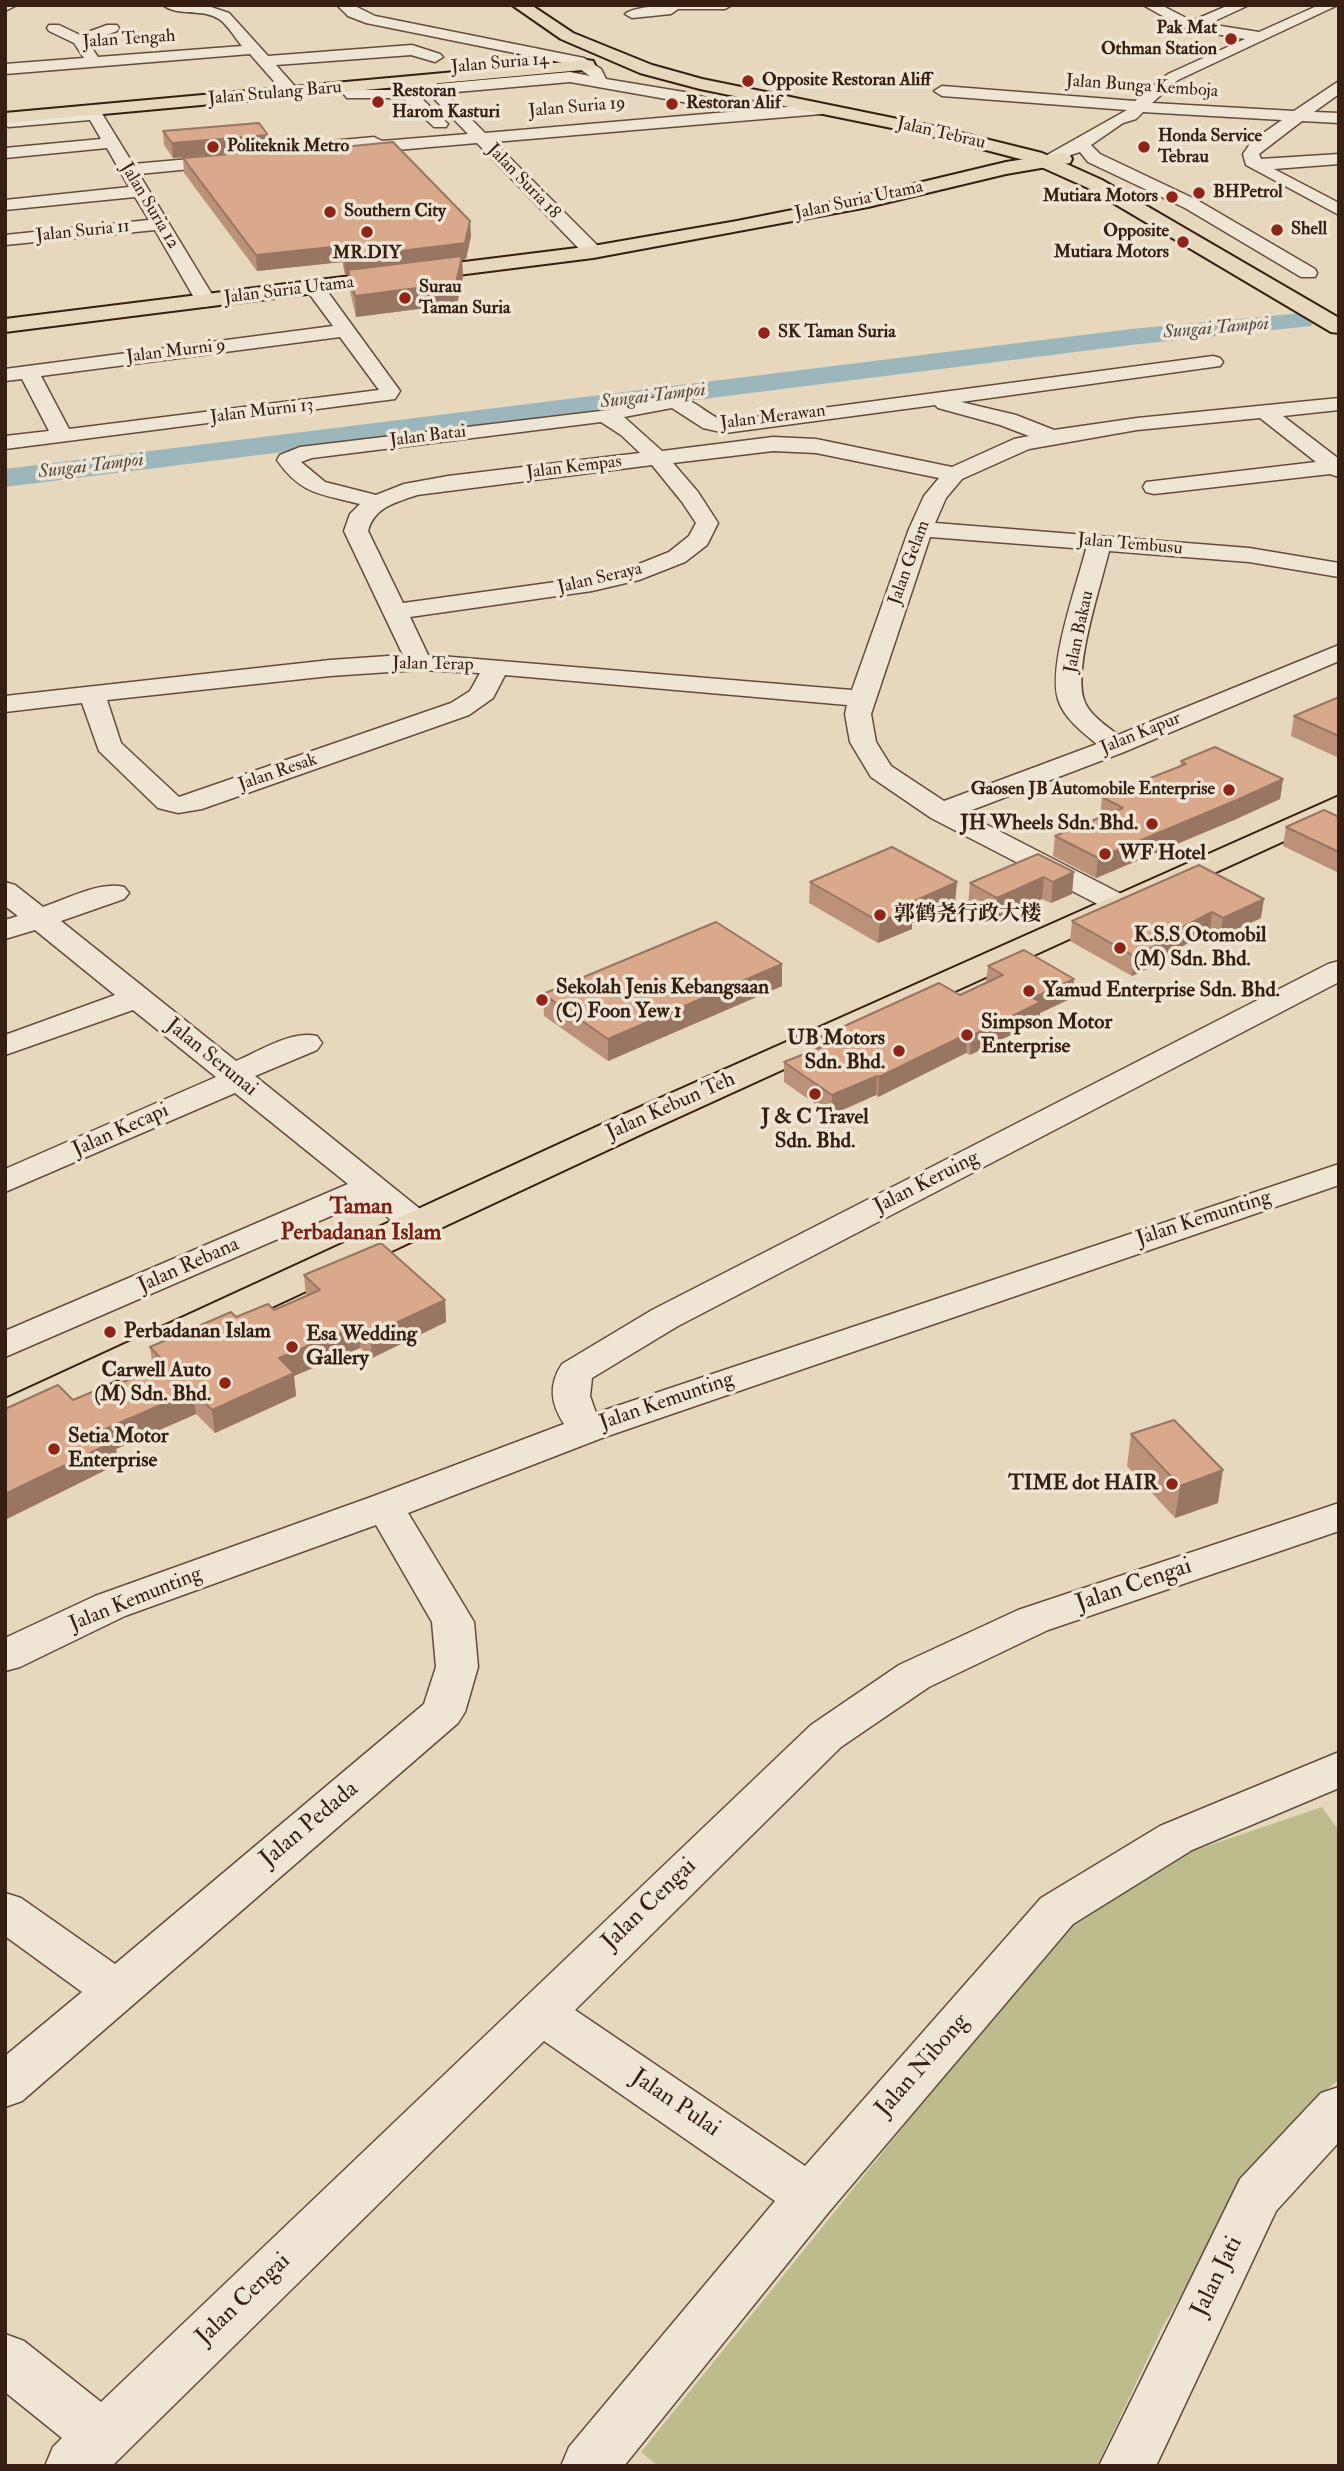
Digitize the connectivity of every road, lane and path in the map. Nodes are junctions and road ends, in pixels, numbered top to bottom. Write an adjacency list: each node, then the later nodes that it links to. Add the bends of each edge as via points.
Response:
1 (170, 5): 17 (street, via 220,14)
2 (344, 5): 20 (street, via 371,20)
3 (520, 5): 32 (main road, Jalan Tebrau, via 568,36 646,69)
4 (540, 5): 46 (main road, Jalan Tebrau, via 592,37 664,66)
5 (725, 5): 9 (street)
6 (1150, 5): 12 (street)
7 (1242, 5): 12 (street)
8 (1331, 5): 15 (street)
9 (675, 7): 10 (street); 11 (street)
10 (632, 14)
11 (688, 24)
12 (1191, 26): 15 (street)
13 (54, 28): 16 (street)
14 (112, 28): 16 (street)
15 (1261, 37): 33 (street, via 1173,77)
16 (79, 40): 19 (street)
17 (261, 55): 18 (street, Jalan Tengah, via 412,50); 19 (street, Jalan Tengah); 30 (street)
18 (435, 57)
19 (94, 62): 21 (street, Jalan Tengah)
20 (587, 65): 22 (main road, Jalan Stulang Baru); 24 (street)
21 (5, 69)
22 (548, 69): 23 (street); 26 (main road, Jalan Stulang Baru)
23 (570, 77): 24 (street); 26 (street, Jalan Suria 14)
24 (599, 80): 42 (street, via 723,107)
25 (1012, 80): 31 (street)
26 (429, 85): 28 (main road, Jalan Stulang Baru); 35 (street, Jalan Suria 18)
27 (1339, 86): 39 (street)
28 (346, 88): 30 (main road, Jalan Stulang Baru); 36 (street, via 353,95 407,93)
29 (942, 91): 31 (street, Jalan Bunga Kemboja)
30 (292, 92): 34 (main road, Jalan Stulang Baru)
31 (993, 95): 33 (street, Jalan Bunga Kemboja)
32 (821, 109): 42 (street, Jalan Suria 19); 43 (main road, Jalan Tebrau)
33 (1135, 112): 39 (street, Jalan Bunga Kemboja, via 1184,110); 46 (street, via 1131,121)
34 (93, 113): 38 (main road, Jalan Stulang Baru); 44 (street, Jalan Suria 12)
35 (459, 116): 36 (street); 42 (street, Jalan Suria 18)
36 (434, 118): 41 (street)
37 (1339, 118): 39 (street, Jalan Bunga Kemboja)
38 (5, 120)
39 (1290, 121): 40 (street, Jalan Bunga Kemboja); 48 (street, via 1258,145 1251,154)
40 (1339, 129)
41 (448, 134): 42 (street); 49 (street)
42 (477, 134): 49 (street, Jalan Suria 19); 63 (street, Jalan Suria 18)
43 (979, 142): 46 (main road, Jalan Tebrau); 50 (main road, via 997,155)
44 (112, 143): 45 (street); 49 (street, Jalan Suria 12)
45 (5, 153)
46 (1057, 156): 50 (main road, Jalan Suria Utama); 50 (main road, via 1040,169); 51 (main road, Jalan Tebrau); 54 (street, via 1094,158); 70 (main road, Jalan Tebrau)
47 (1339, 159): 48 (street)
48 (1254, 165): 53 (street)
49 (126, 168): 55 (street, Jalan Suria 12)
50 (985, 169): 63 (main road, Jalan Suria Utama, via 855,204)
51 (1106, 177): 54 (street); 59 (main road, Jalan Tebrau)
52 (1325, 180): 53 (street)
53 (1284, 182): 57 (street)
54 (1152, 183): 58 (street)
55 (140, 191): 56 (street); 60 (street, Jalan Suria 12)
56 (5, 205)
57 (1339, 210)
58 (1213, 215): 59 (street); 62 (street)
59 (1184, 218): 64 (main road, Jalan Tebrau)
60 (160, 224): 61 (street, Jalan Suria 11); 67 (street, Jalan Suria 12)
61 (5, 240)
62 (1269, 249): 64 (street); 65 (street)
63 (584, 251): 66 (main road, Jalan Suria Utama)
64 (1246, 252): 68 (main road, Jalan Tebrau)
65 (1308, 273)
66 (315, 288): 67 (main road, Jalan Suria Utama); 71 (street, Jalan Murni 13)
67 (206, 301): 69 (main road, Jalan Suria Utama)
68 (1339, 306)
69 (5, 326)
70 (1339, 327)
71 (346, 330): 72 (street, Jalan Murni 13); 77 (street, Jalan Murni 9)
72 (362, 351): 73 (street); 82 (street, Jalan Murni 13, via 388,388 388,395)
73 (334, 354)
74 (1213, 362): 78 (street, Jalan Merawan)
75 (237, 365): 77 (street)
76 (5, 375): 77 (street, Jalan Murni 9)
77 (32, 379): 82 (street)
78 (934, 398): 80 (street, Jalan Merawan, via 725,426 710,425 673,402); 83 (street, Jalan Merawan)
79 (1339, 404): 81 (street, Jalan Gelam)
80 (619, 411)
81 (1265, 412): 83 (street, Jalan Gelam); 86 (street)
82 (62, 436): 84 (street, Jalan Murni 13)
83 (1052, 437): 87 (street, Jalan Gelam, via 988,457)
84 (5, 443)
85 (657, 458): 87 (street, Jalan Kempas, via 773,444 816,446); 89 (street, Jalan Kempas, via 448,483 412,489); 89 (street, Jalan Batai, via 619,422 604,415 308,452 288,460 298,476 313,487); 93 (street, Jalan Seraya, via 702,510 707,523 699,540 677,557 592,584)
86 (1337, 469): 88 (street)
87 (954, 474): 90 (street, Jalan Gelam, via 935,496)
88 (1154, 487)
89 (377, 502): 93 (street, via 361,514 356,531)
90 (921, 529): 91 (street, Jalan Tembusu); 98 (street, Jalan Gelam)
91 (1100, 542): 92 (street, Jalan Tembusu, via 1249,555); 100 (street, Jalan Bakau, via 1069,673 1069,698 1080,715)
92 (1338, 569)
93 (394, 612): 95 (street)
94 (1339, 652): 100 (street, Jalan Kapur)
95 (419, 662): 96 (street, Jalan Terap); 97 (street, Jalan Terap)
96 (495, 666): 97 (street, Jalan Resak, via 488,689 478,701 460,709 178,805 168,802 108,745); 98 (street, Jalan Terap)
97 (92, 694): 99 (street, Jalan Terap)
98 (862, 699): 102 (street, Jalan Gelam, via 858,714 863,742 881,771)
99 (5, 704)
100 (1115, 746): 102 (street, Jalan Kapur)
101 (1339, 805): 105 (main road, Jalan Kebun Teh)
102 (941, 812): 105 (street, Jalan Gelam)
103 (5, 891): 106 (street, Jalan Serunai)
104 (114, 892): 106 (street)
105 (1119, 904): 116 (main road, Jalan Kebun Teh)
106 (38, 919): 107 (street); 109 (street, Jalan Serunai)
107 (5, 930)
108 (1339, 970): 119 (street, Jalan Keruing, via 665,1318 575,1372 569,1397)
109 (137, 998): 111 (street); 112 (street, Jalan Serunai)
110 (306, 1043): 112 (street, Jalan Kecapi)
111 (5, 1046)
112 (234, 1078): 114 (street, Jalan Kecapi); 115 (street, Jalan Serunai)
113 (1339, 1174): 119 (street, Jalan Kemunting)
114 (5, 1182)
115 (372, 1186): 116 (street, Jalan Serunai); 117 (street, Jalan Rebana)
116 (418, 1224): 118 (main road, Jalan Kebun Teh)
117 (5, 1345)
118 (5, 1415)
119 (587, 1429): 120 (street, Jalan Kemunting)
120 (385, 1507): 122 (street, Jalan Kemunting, via 110,1606); 125 (street, Jalan Pedada, via 453,1622 457,1667 443,1712)
121 (1339, 1517): 126 (street, Jalan Cengai, via 1033,1620 914,1676 826,1736)
122 (5, 1656)
123 (1335, 1778): 129 (street, Jalan Nibong, via 1176,1838 1057,1911)
124 (5, 1911): 125 (street)
125 (116, 1990): 127 (street, Jalan Pedada)
126 (540, 2012): 129 (street, Jalan Pulai); 131 (street, Jalan Cengai)
127 (5, 2086)
128 (1339, 2108): 133 (street, Jalan Jati, via 1258,2195)
129 (810, 2197): 132 (street, Jalan Nibong)
130 (5, 2359): 131 (street)
131 (87, 2451)
132 (605, 2460)
133 (1126, 2466)

